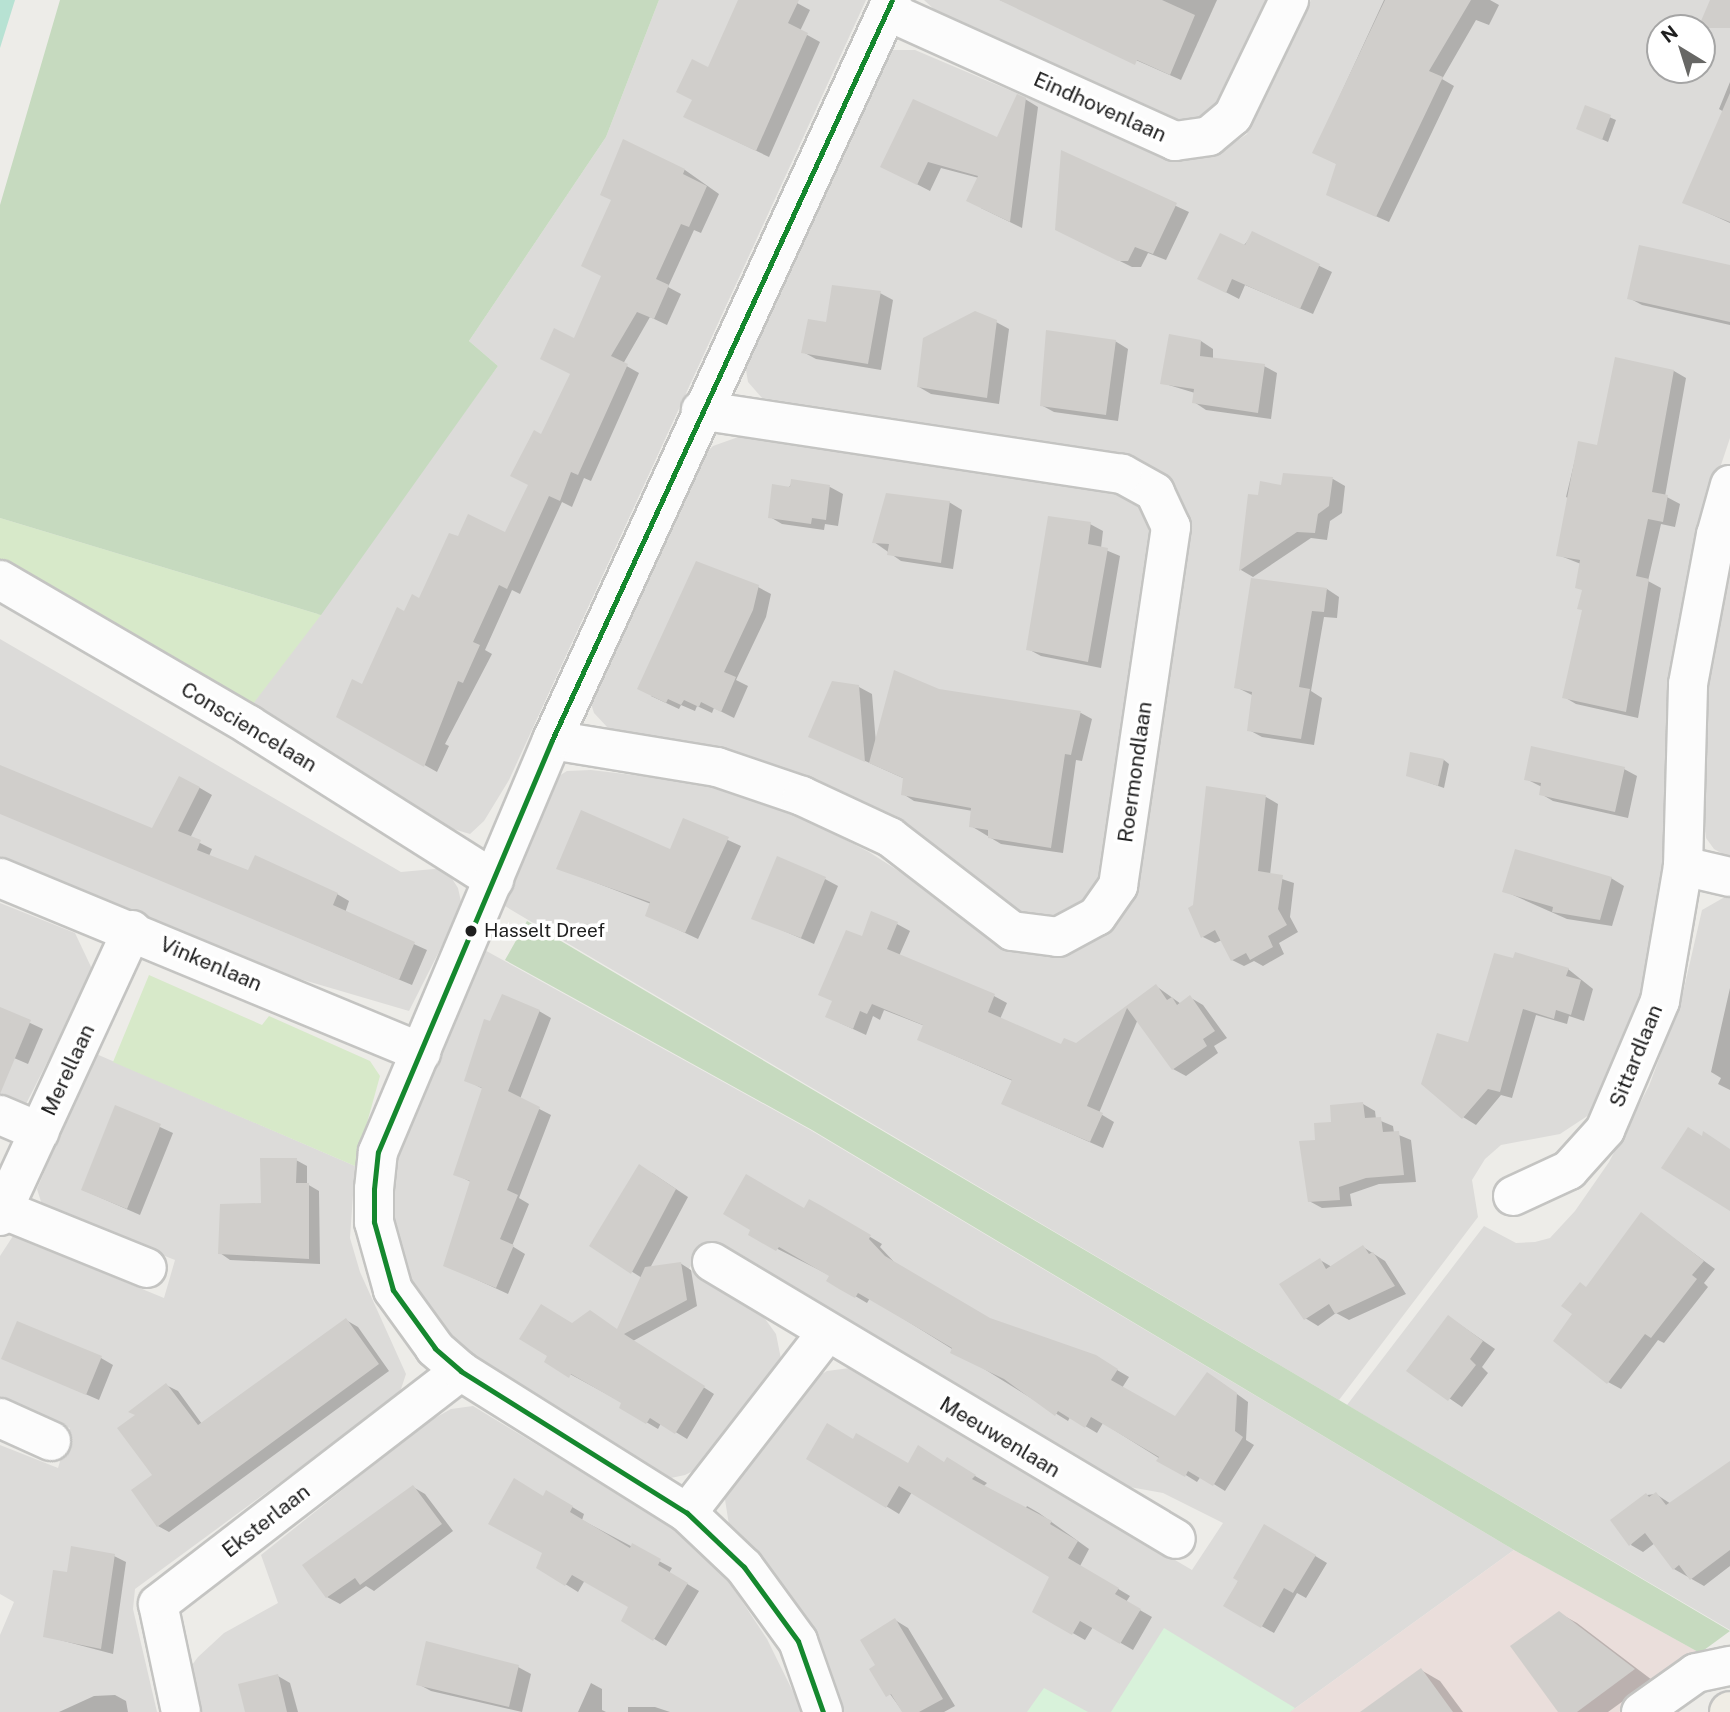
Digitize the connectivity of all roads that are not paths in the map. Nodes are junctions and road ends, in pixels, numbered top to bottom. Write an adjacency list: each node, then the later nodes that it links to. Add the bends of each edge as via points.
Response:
1 (1289, 0): 2 (street, Eindhovenlaan, via 1233,116 1209,136 1175,141)
2 (889, 5): 3 (street)
3 (701, 410): 6 (street); 6 (street, Roermondlaan, via 1122,474 1155,492 1171,527 1118,886 1097,916 1058,937 1012,931 890,837 802,796 717,767)
4 (1730, 485): 7 (street, Sittardlaan, via 1688,684)
5 (0, 580): 10 (street, Consciencelaan, via 249,725)
6 (552, 740): 10 (street)
7 (1683, 866): 8 (street); 15 (street, Sittardlaan, via 1660,1001 1605,1130 1569,1170)
8 (1730, 877)
9 (0, 878): 11 (street, Vinkenlaan)
10 (495, 880): 12 (street)
11 (132, 930): 12 (street, Vinkenlaan); 14 (street, Merellaan)
12 (421, 1052): 20 (street, via 378,1152 374,1222 393,1290 435,1348)
13 (0, 1115): 14 (street)
14 (40, 1132): 16 (street, Merellaan)
15 (1513, 1196)
16 (2, 1213): 18 (street, Merellaan)
17 (712, 1262): 19 (street, Meeuwenlaan)
18 (147, 1268)
19 (826, 1334): 23 (street); 24 (street, Meeuwenlaan)
20 (461, 1371): 23 (street); 26 (street, Eksterlaan, via 158,1604)
21 (0, 1418): 22 (street)
22 (51, 1441)
23 (687, 1513): 27 (street, via 744,1567 798,1642)
24 (1175, 1539)
25 (1730, 1666): 28 (street, via 1696,1673)
26 (181, 1712)
27 (823, 1712)
28 (1642, 1712)

